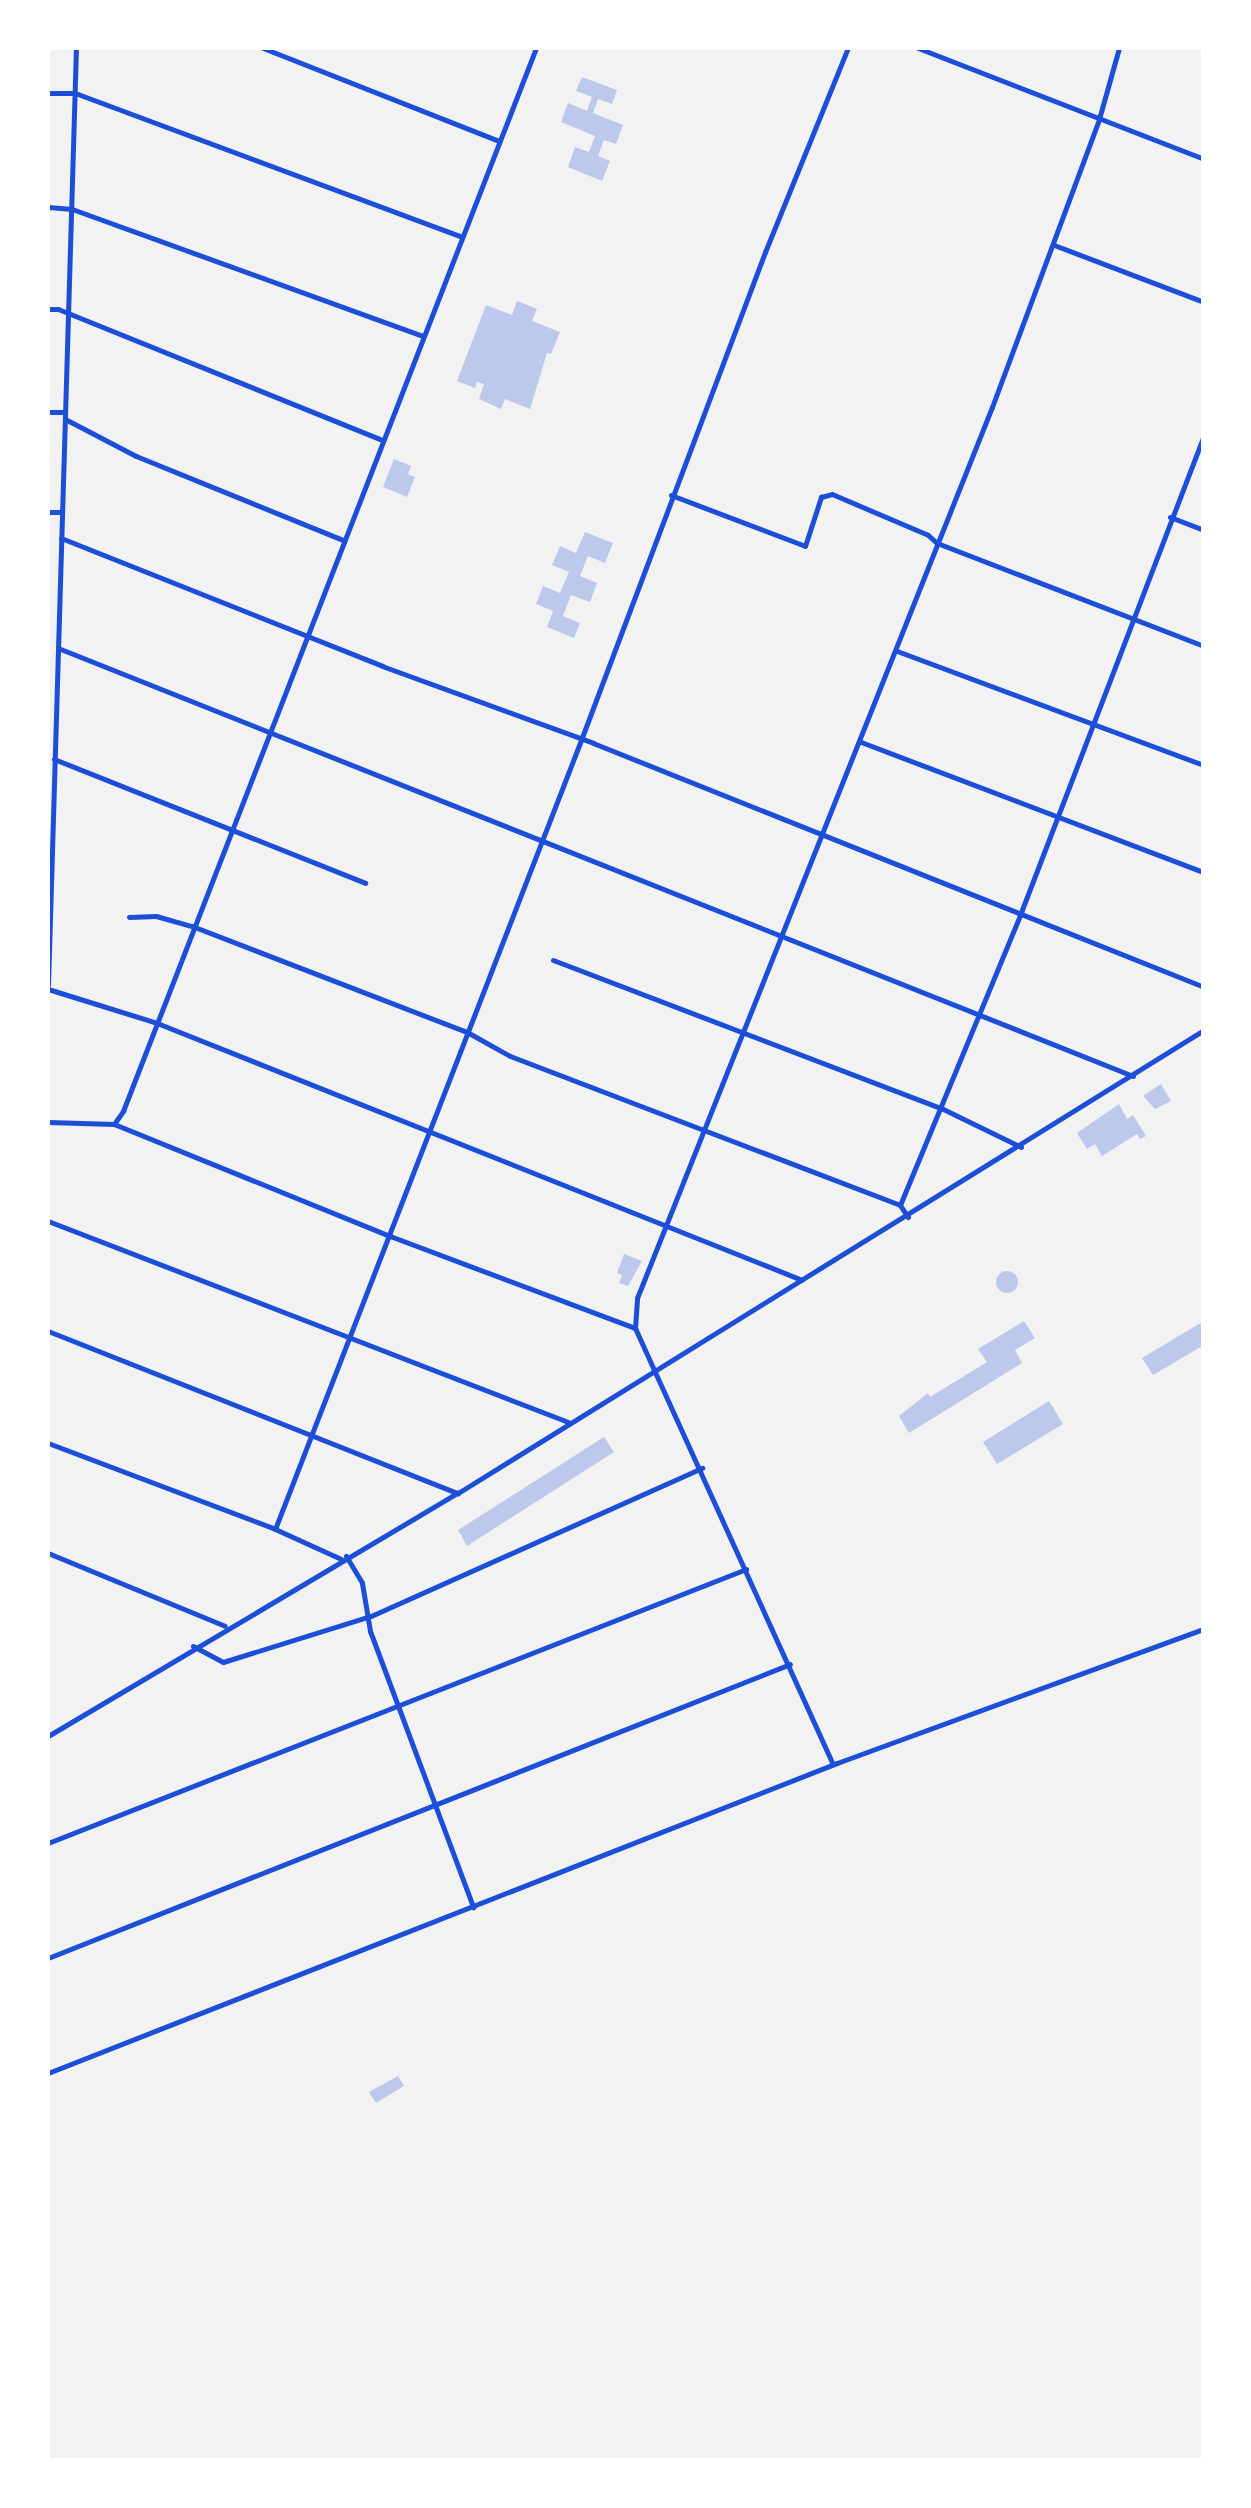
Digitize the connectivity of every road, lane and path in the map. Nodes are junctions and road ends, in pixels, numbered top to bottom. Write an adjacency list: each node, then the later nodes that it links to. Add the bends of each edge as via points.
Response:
1 (76, 48): 8 (street)
2 (263, 48): 10 (street)
3 (536, 48): 10 (street)
4 (848, 48): 24 (street)
5 (918, 48): 9 (street)
6 (1119, 48): 9 (street)
7 (48, 92): 8 (street)
8 (75, 93): 13 (street); 14 (street)
9 (1100, 119): 11 (street); 15 (street)
10 (500, 141): 14 (street)
11 (1204, 159)
12 (48, 208): 13 (street)
13 (72, 209): 18 (street); 19 (street)
14 (462, 237): 19 (street)
15 (1054, 244): 16 (street); 31 (street)
16 (1204, 302)
17 (48, 309): 18 (street)
18 (68, 314): 21 (street); 23 (street)
19 (423, 337): 23 (street)
20 (48, 412): 21 (street)
21 (65, 416): 26 (street); 30 (street, via 136,456)
22 (1204, 435): 27 (street)
23 (382, 440): 30 (street)
24 (671, 495): 31 (street, via 805,546 821,497 832,494); 43 (street)
25 (48, 512): 26 (street)
26 (62, 512): 29 (street)
27 (1170, 518): 28 (street); 34 (street)
28 (1204, 530)
29 (61, 538): 33 (street); 35 (street)
30 (343, 540): 35 (street)
31 (937, 543): 34 (street); 38 (street)
32 (48, 614): 33 (street)
33 (59, 614): 37 (street)
34 (1131, 618): 36 (street); 41 (street)
35 (305, 636): 42 (street); 43 (street)
36 (1204, 646)
37 (58, 648): 40 (street); 42 (street)
38 (897, 650): 41 (street); 44 (street)
39 (48, 716): 40 (street)
40 (56, 717): 45 (street)
41 (1093, 722): 46 (street); 47 (street)
42 (268, 732): 49 (street); 51 (street)
43 (582, 740): 50 (street); 51 (street)
44 (861, 742): 47 (street); 50 (street)
45 (54, 760): 48 (street); 49 (street)
46 (1204, 765)
47 (1059, 815): 52 (street); 54 (street)
48 (50, 821): 55 (street)
49 (230, 829): 53 (street); 57 (street)
50 (821, 835): 54 (street); 58 (street)
51 (541, 836): 58 (street); 65 (street)
52 (1204, 872)
53 (365, 883)
54 (1020, 914): 61 (street); 62 (street)
55 (49, 917): 60 (street)
56 (129, 918): 57 (street, via 156,916)
57 (192, 926): 63 (street); 65 (street)
58 (781, 935): 62 (street); 66 (street)
59 (553, 960): 66 (street)
60 (48, 987): 63 (street)
61 (1204, 987)
62 (982, 1012): 67 (street); 68 (street)
63 (157, 1023): 70 (street); 71 (street)
64 (1204, 1030): 67 (street)
65 (467, 1032): 71 (street); 72 (street, via 510,1056)
66 (742, 1034): 68 (street); 72 (street)
67 (1133, 1076): 73 (street)
68 (941, 1108): 73 (street); 74 (street)
69 (48, 1122): 70 (street)
70 (114, 1124): 78 (street)
71 (430, 1128): 77 (street); 78 (street)
72 (704, 1128): 74 (street); 77 (street)
73 (1021, 1147): 75 (street)
74 (900, 1205): 75 (street)
75 (908, 1217): 79 (street)
76 (48, 1221): 82 (street)
77 (669, 1227): 79 (street); 80 (street, via 637,1298)
78 (390, 1236): 80 (street); 82 (street)
79 (802, 1280): 83 (street)
80 (635, 1328): 83 (street)
81 (48, 1332): 85 (street)
82 (350, 1336): 84 (street); 85 (street)
83 (656, 1369): 84 (street); 87 (street)
84 (568, 1422): 88 (street)
85 (312, 1434): 88 (street); 89 (street)
86 (48, 1443): 89 (street)
87 (702, 1468): 92 (street); 93 (street)
88 (458, 1493): 91 (street)
89 (275, 1529): 91 (street)
90 (48, 1553): 94 (street)
91 (343, 1558): 93 (street, via 362,1583); 94 (street)
92 (746, 1569): 97 (street); 98 (street)
93 (365, 1616): 96 (street, via 223,1662); 98 (street)
94 (226, 1626): 96 (street)
95 (1204, 1629): 100 (street)
96 (193, 1646): 99 (street)
97 (790, 1664): 100 (street); 101 (street)
98 (398, 1708): 101 (street); 102 (street)
99 (48, 1736)
100 (833, 1764): 103 (street)
101 (436, 1804): 103 (street); 104 (street)
102 (48, 1843)
103 (473, 1907): 105 (street)
104 (48, 1958)
105 (48, 2073)

